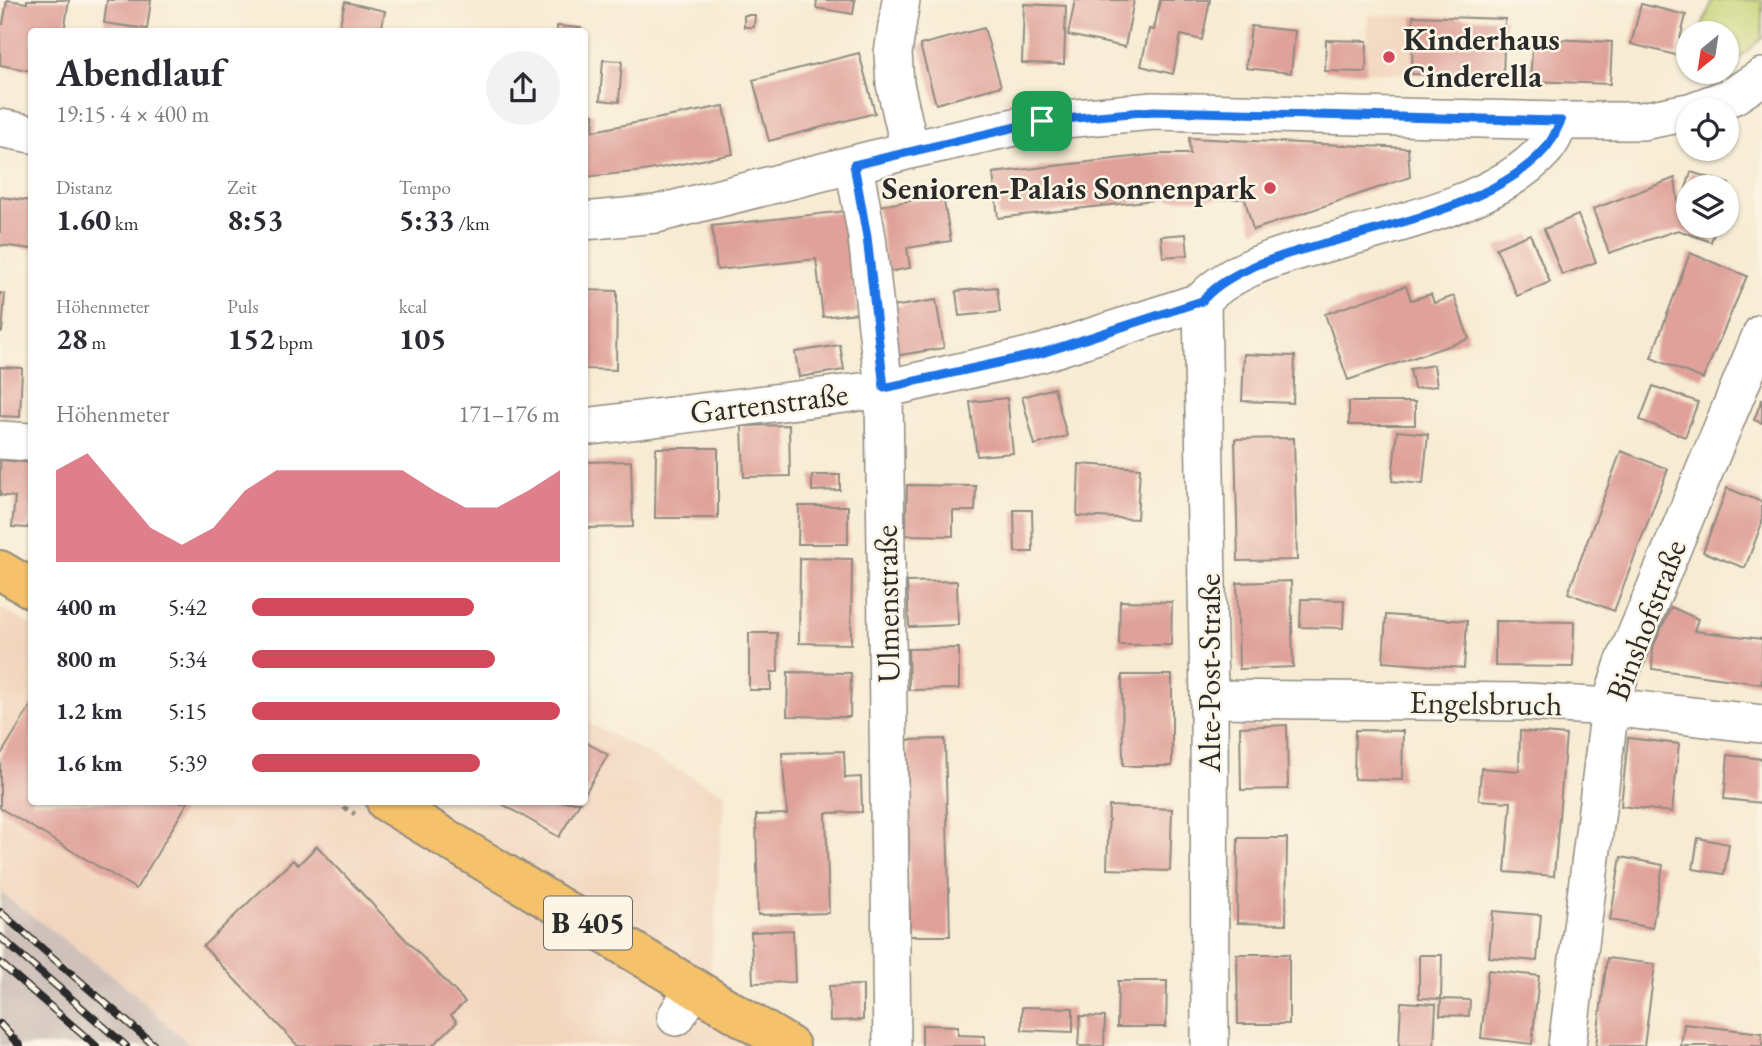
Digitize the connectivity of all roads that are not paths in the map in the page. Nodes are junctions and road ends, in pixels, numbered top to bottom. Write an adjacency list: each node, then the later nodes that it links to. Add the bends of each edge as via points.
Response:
1 (901, 0): 8 (street, via 895,84)
2 (1762, 77): 3 (street)
3 (1727, 98)
4 (1676, 114): 5 (street, via 1642,121)
5 (1561, 121): 8 (street, via 1153,111 1042,121); 11 (street, Gartenstraße, via 1546,148 1519,173 1472,199 1271,259 1213,288)
6 (0, 128): 7 (street)
7 (28, 133)
8 (911, 150): 9 (street)
9 (854, 165): 10 (street, via 656,214); 13 (street, Ulmenstraße)
10 (588, 221)
11 (1202, 301): 13 (street, Gartenstraße, via 1042,353); 19 (street, Alte-Post-Straße)
12 (1762, 333): 20 (street, Binshofstraße)
13 (884, 388): 14 (street, Gartenstraße); 24 (street, Ulmenstraße)
14 (588, 426)
15 (0, 440): 16 (street)
16 (28, 442)
17 (0, 570): 18 (main road)
18 (28, 587)
19 (1209, 699): 20 (street, Engelsbruch); 25 (street, Alte-Post-Straße)
20 (1610, 707): 21 (street, Engelsbruch); 26 (street, Binshofstraße)
21 (1762, 724)
22 (390, 805): 23 (main road, B 405, via 685,1002)
23 (790, 1046)
24 (892, 1046)
25 (1210, 1046)
26 (1567, 1046)

